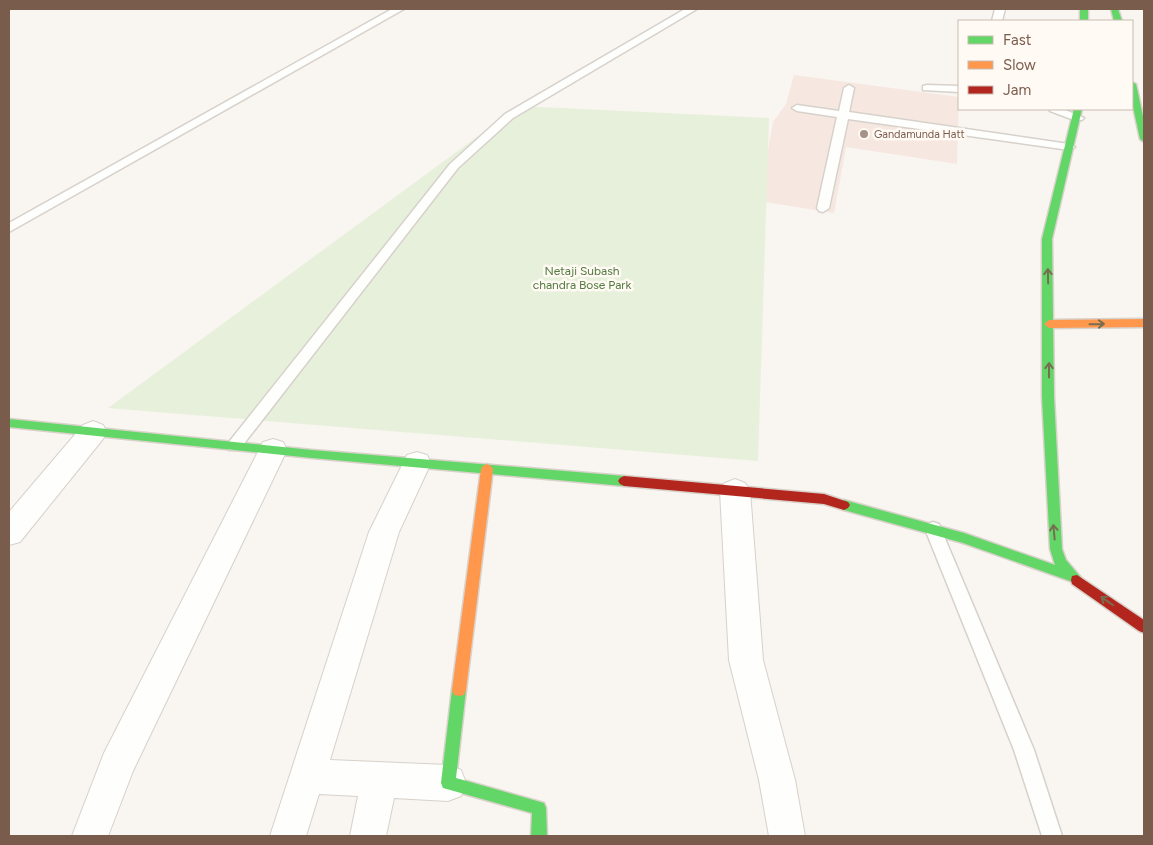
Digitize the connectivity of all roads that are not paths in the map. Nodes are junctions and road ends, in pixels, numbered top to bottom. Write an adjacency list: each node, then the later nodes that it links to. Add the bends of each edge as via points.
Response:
1 (399, 9): 14 (lane)
2 (692, 9): 19 (lane, via 509,116 480,140 454,166)
3 (849, 88): 10 (lane)
4 (927, 88): 5 (lane)
5 (958, 89)
6 (1137, 91): 11 (street)
7 (797, 108): 10 (lane)
8 (1060, 110): 9 (lane)
9 (1078, 113): 12 (street)
10 (843, 114): 12 (lane); 13 (lane)
11 (1144, 139)
12 (1069, 147): 16 (street, one-way to 12, via 1047,239)
13 (823, 208)
14 (9, 228)
15 (1144, 323): 16 (street, one-way to 15)
16 (1049, 324): 26 (street, one-way to 16, via 1060,563 1054,525 1048,397)
17 (9, 423): 18 (street)
18 (93, 432): 19 (street); 25 (street)
19 (234, 446): 20 (street)
20 (273, 450): 21 (street); 31 (street, via 117,765)
21 (417, 463): 22 (street); 28 (street, via 384,532)
22 (487, 469): 23 (street); 30 (street)
23 (735, 491): 24 (street, via 824,499); 35 (street, via 746,660 777,780)
24 (933, 530): 26 (street); 36 (lane, via 1024,750)
25 (9, 533)
26 (1071, 576): 27 (street, one-way to 26)
27 (1144, 627)
28 (306, 776): 29 (street); 32 (street)
29 (379, 780): 30 (street); 33 (street)
30 (448, 784): 34 (street, via 539,808)
31 (90, 836)
32 (288, 836)
33 (368, 836)
34 (539, 836)
35 (787, 836)
36 (1052, 836)

